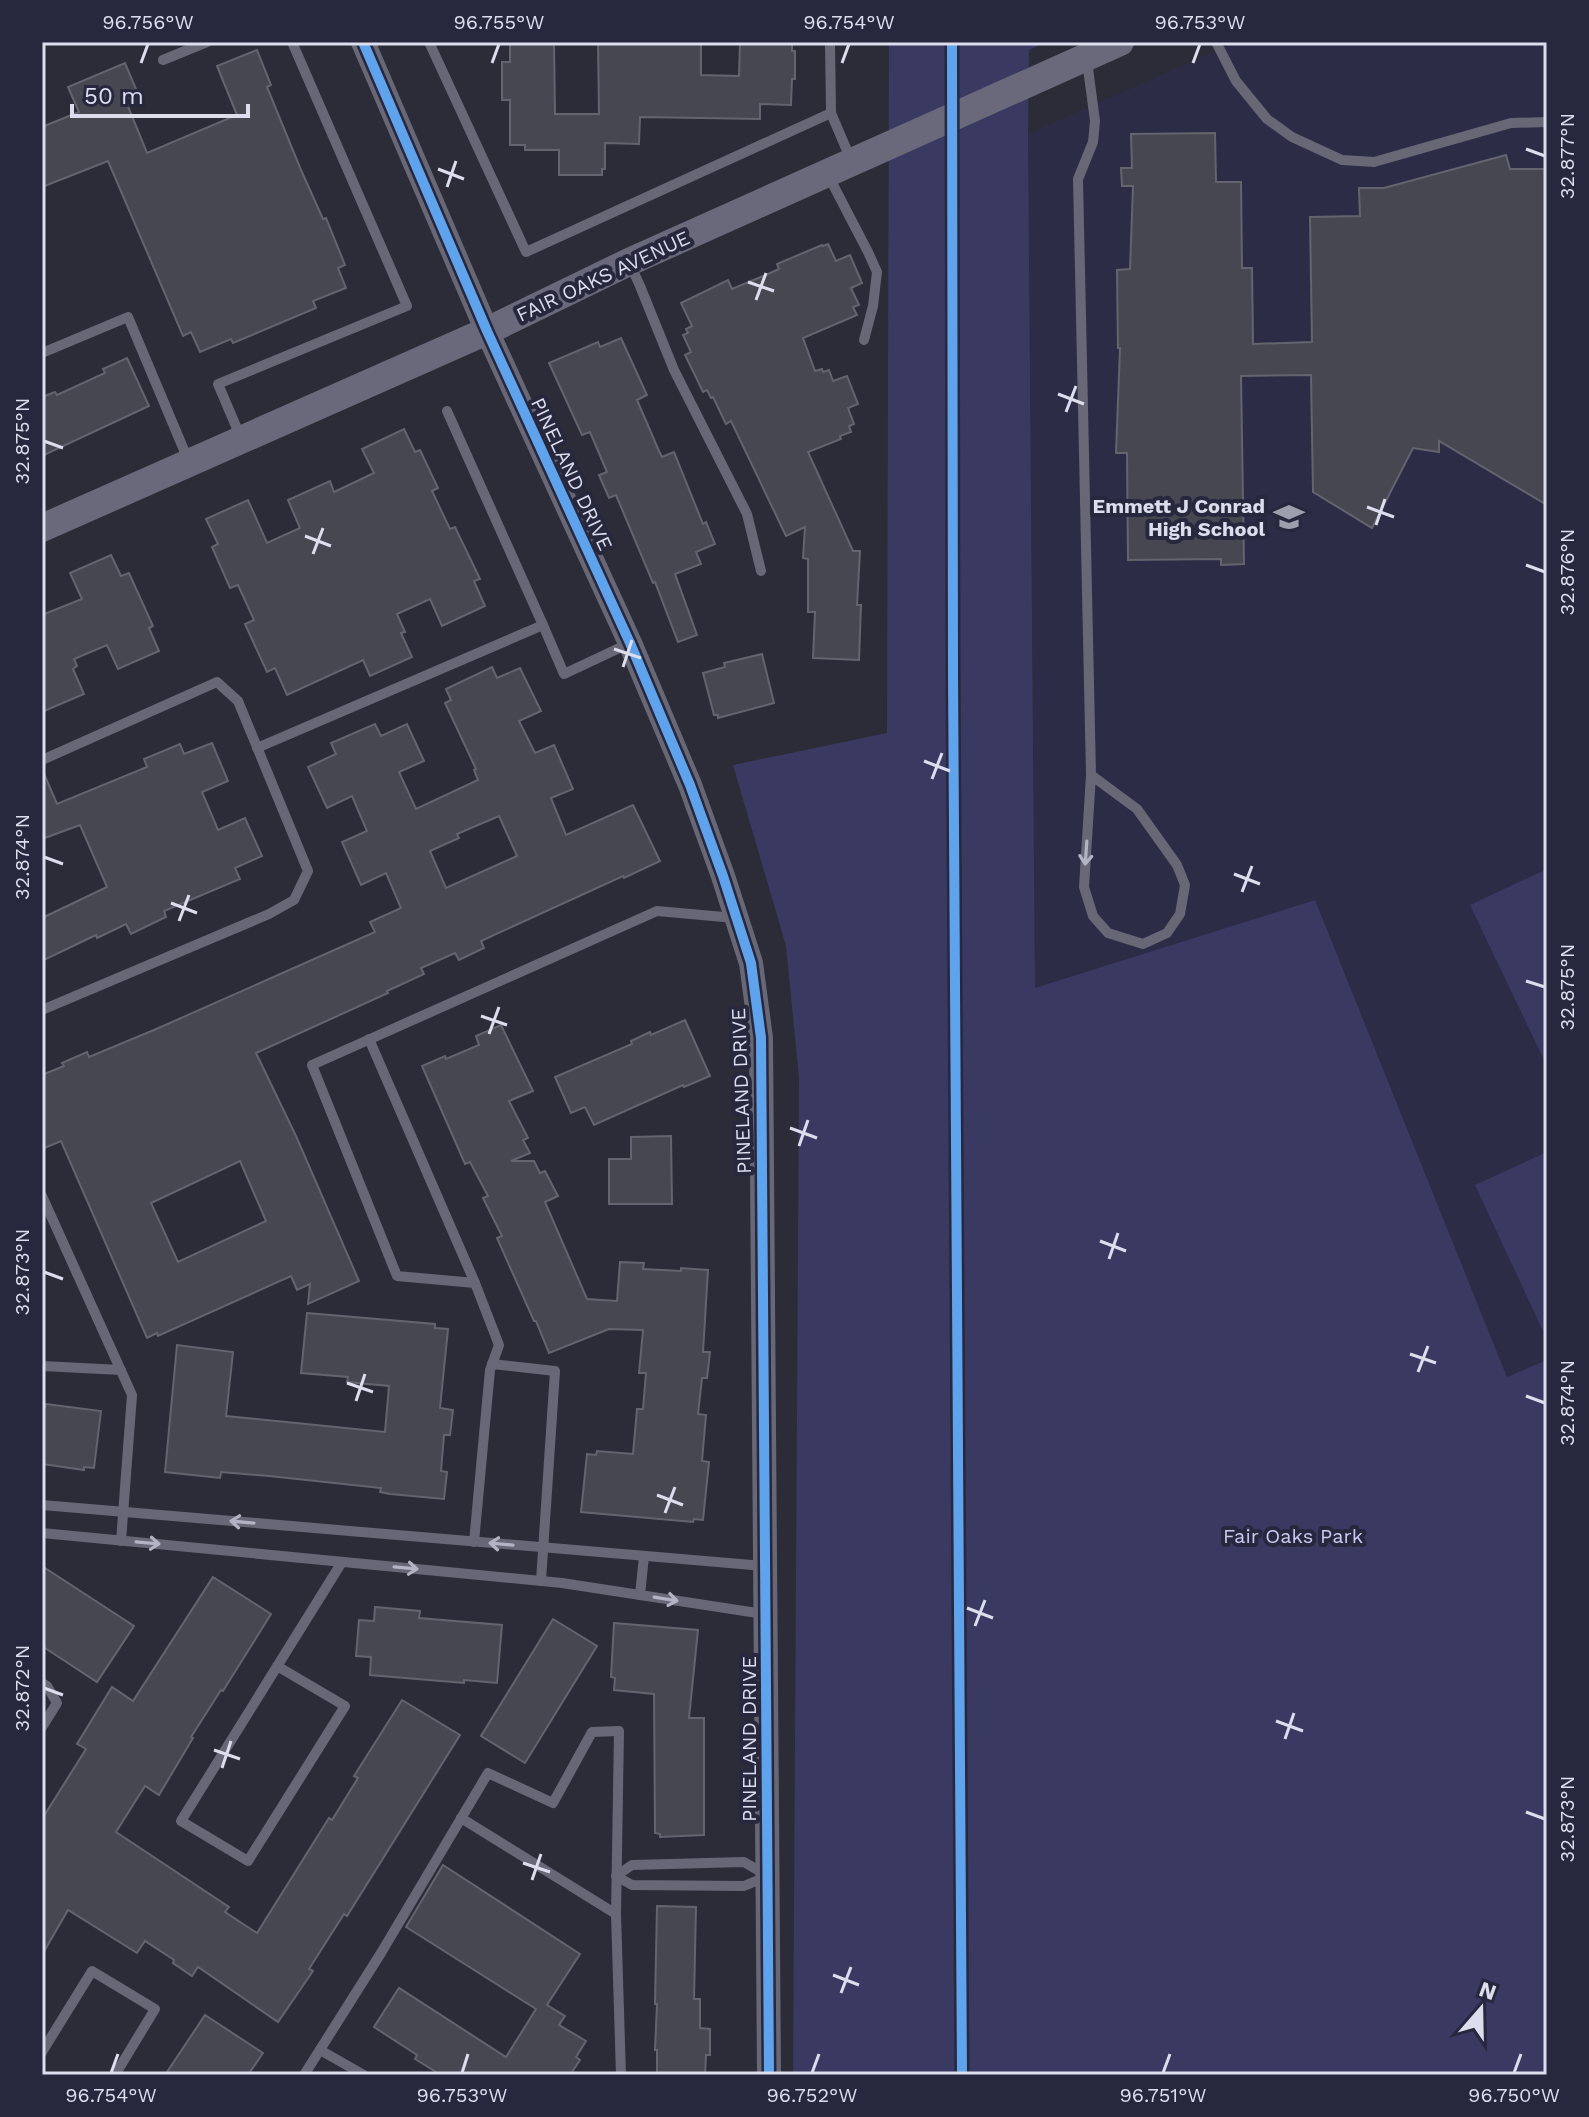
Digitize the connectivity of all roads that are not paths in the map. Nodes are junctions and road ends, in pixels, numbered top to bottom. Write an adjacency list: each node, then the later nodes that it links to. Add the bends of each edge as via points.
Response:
1 (207, 42): 9 (lane)
2 (292, 42): 18 (lane, via 407,306 218,384)
3 (363, 42): 14 (street, PINELAND DRIVE)
4 (429, 42): 10 (lane, via 526,252)
5 (830, 42): 10 (lane)
6 (1120, 42): 8 (main road, FAIR OAKS AVENUE)
7 (1216, 42): 11 (lane, via 1236,81 1267,119 1342,160 1374,162 1511,123)
8 (1087, 57): 12 (main road, FAIR OAKS AVENUE); 26 (lane, via 1095,121 1078,179)
9 (163, 60)
10 (831, 113): 12 (lane)
11 (1547, 122)
12 (840, 167): 13 (main road, FAIR OAKS AVENUE); 15 (lane, via 877,272)
13 (629, 262): 14 (main road, FAIR OAKS AVENUE); 21 (lane, via 674,370 747,514)
14 (487, 331): 18 (main road, FAIR OAKS AVENUE); 23 (street, PINELAND DRIVE)
15 (864, 340)
16 (42, 353): 19 (lane, via 128,317)
17 (447, 411): 22 (lane)
18 (242, 439): 19 (main road, FAIR OAKS AVENUE)
19 (189, 463): 20 (main road, FAIR OAKS AVENUE)
20 (42, 528)
21 (761, 571)
22 (543, 625): 23 (lane, via 564,674); 24 (lane)
23 (630, 643): 27 (street, PINELAND DRIVE, via 690,785)
24 (257, 748): 25 (lane, via 238,701 217,682); 28 (lane, via 308,871 294,900)
25 (42, 760)
26 (1091, 775): 26 (lane, one-way to 26, via 1084,887 1093,916 1108,933 1143,944 1167,933 1180,914 1185,885 1137,809)
27 (737, 918): 29 (lane, via 657,911); 43 (street, PINELAND DRIVE, via 751,963 761,1038)
28 (42, 1010)
29 (369, 1039): 31 (lane); 31 (lane, via 312,1065 397,1276)
30 (42, 1196): 34 (lane)
31 (475, 1283): 32 (lane, via 499,1345)
32 (492, 1364): 39 (lane); 40 (lane, via 555,1371)
33 (42, 1366): 34 (lane)
34 (121, 1370): 36 (lane, via 132,1395)
35 (42, 1505): 36 (lane)
36 (123, 1512): 38 (lane); 39 (lane, one-way to 36)
37 (42, 1533): 38 (lane)
38 (121, 1541): 42 (lane, one-way to 42)
39 (474, 1542): 40 (lane, one-way to 39)
40 (542, 1548): 41 (lane); 44 (lane)
41 (644, 1556): 43 (lane); 45 (lane)
42 (342, 1562): 44 (lane, one-way to 44); 47 (lane)
43 (766, 1566): 46 (street, PINELAND DRIVE)
44 (541, 1581): 45 (lane)
45 (640, 1595): 46 (lane, one-way to 46)
46 (766, 1614): 52 (street, PINELAND DRIVE)
47 (277, 1666): 47 (lane, via 181,1821 248,1861 345,1706)
48 (42, 1683): 49 (lane, via 57,1703)
49 (42, 1727)
50 (461, 1818): 51 (lane, via 488,1773 553,1803 592,1732 619,1731); 53 (lane); 54 (lane)
51 (616, 1876): 52 (lane, via 632,1885 702,1886 744,1886); 52 (lane, via 632,1865 744,1862); 53 (lane)
52 (768, 1876): 60 (street, PINELAND DRIVE)
53 (616, 1914): 59 (lane)
54 (320, 2050): 57 (lane); 58 (lane)
55 (42, 2052): 56 (lane, via 92,1971 155,2009)
56 (115, 2075)
57 (304, 2075)
58 (364, 2075)
59 (621, 2075)
60 (769, 2075)

